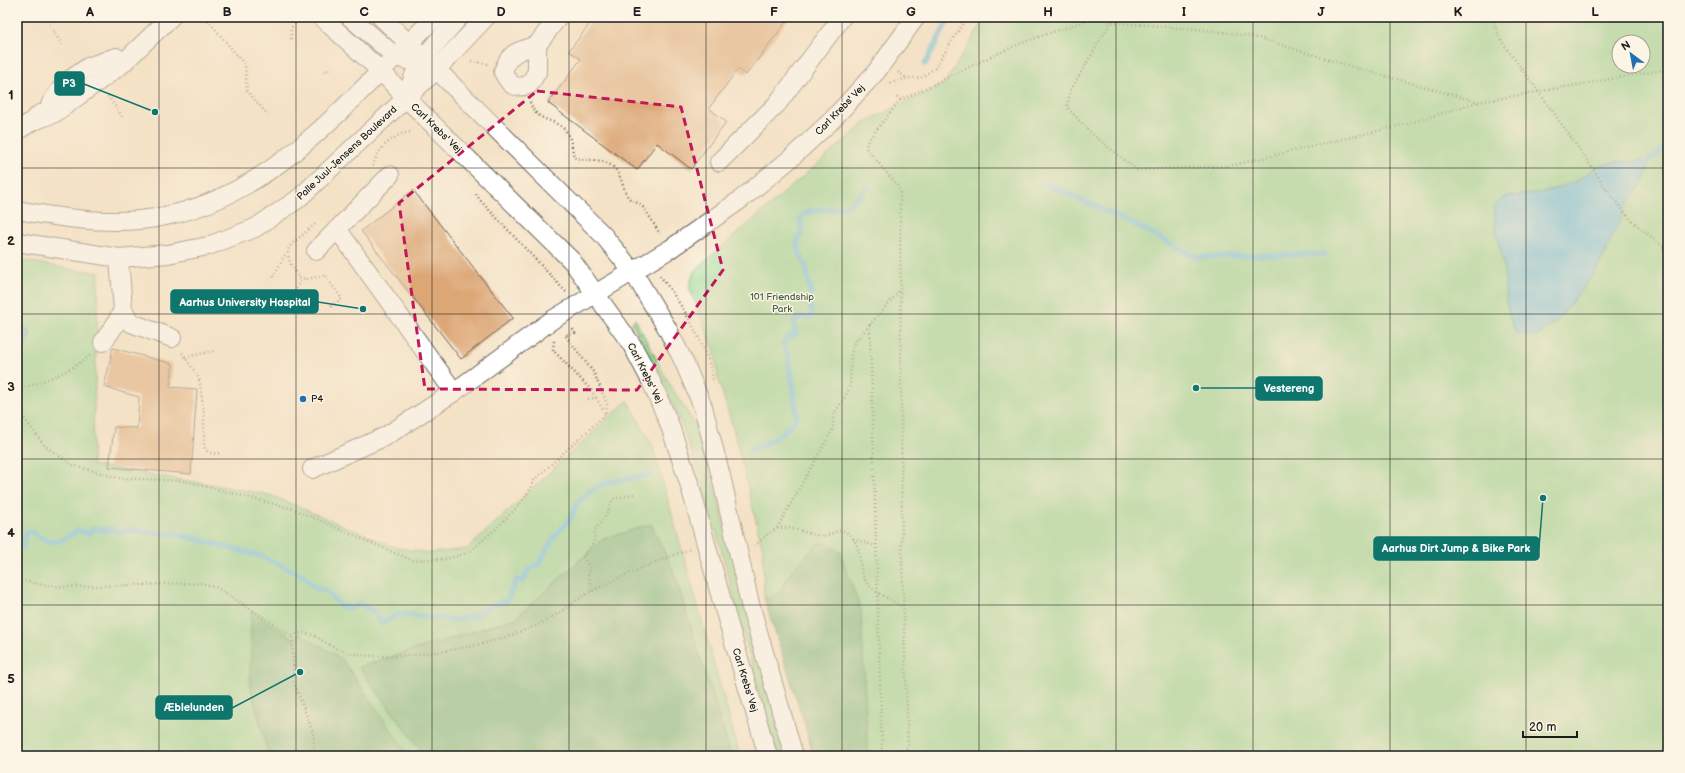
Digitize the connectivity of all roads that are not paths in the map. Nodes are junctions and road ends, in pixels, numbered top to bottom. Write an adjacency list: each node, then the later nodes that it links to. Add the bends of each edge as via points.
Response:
1 (171, 17): 18 (street, via 119,61)
2 (321, 17): 16 (street, Carl Krebs' Vej)
3 (350, 17): 13 (street)
4 (436, 17): 11 (street)
5 (459, 17): 14 (street)
6 (486, 17): 15 (street, Palle Juul-Jensens Boulevard)
7 (558, 17): 12 (street)
8 (842, 17): 19 (street, via 777,104)
9 (916, 17): 26 (street, Carl Krebs' Vej, via 876,72 831,121 790,159 740,200)
10 (384, 18): 11 (street)
11 (409, 44): 13 (street); 14 (street)
12 (537, 45): 12 (street, via 517,51 506,61 502,72 508,83 518,88 529,85 537,72)
13 (396, 57): 14 (street); 16 (street)
14 (420, 61): 15 (street); 17 (street)
15 (436, 70): 17 (street, Palle Juul-Jensens Boulevard); 26 (street, via 603,235)
16 (381, 71): 17 (street, Carl Krebs' Vej); 21 (street, via 303,145 262,176 220,200 170,215 138,220 86,220)
17 (406, 98): 25 (street, Palle Juul-Jensens Boulevard, via 298,199 254,228 202,247 168,254); 27 (street, Carl Krebs' Vej, via 572,261)
18 (24, 126)
19 (718, 162)
20 (390, 175): 22 (street)
21 (17, 210)
22 (338, 230): 24 (street); 31 (street)
23 (17, 242): 25 (street, Palle Juul-Jensens Boulevard)
24 (316, 251)
25 (119, 258): 28 (street)
26 (633, 272): 27 (street, Carl Krebs' Vej); 34 (street, via 667,328 702,407 721,476 750,604)
27 (596, 294): 31 (street, Carl Krebs' Vej); 33 (street, Carl Krebs' Vej, via 632,345 669,423 690,486)
28 (123, 310): 29 (street, via 131,323); 30 (street)
29 (172, 338)
30 (103, 342)
31 (454, 392): 32 (street, Carl Krebs' Vej, via 386,436)
32 (312, 469)
33 (768, 756)
34 (794, 756)

